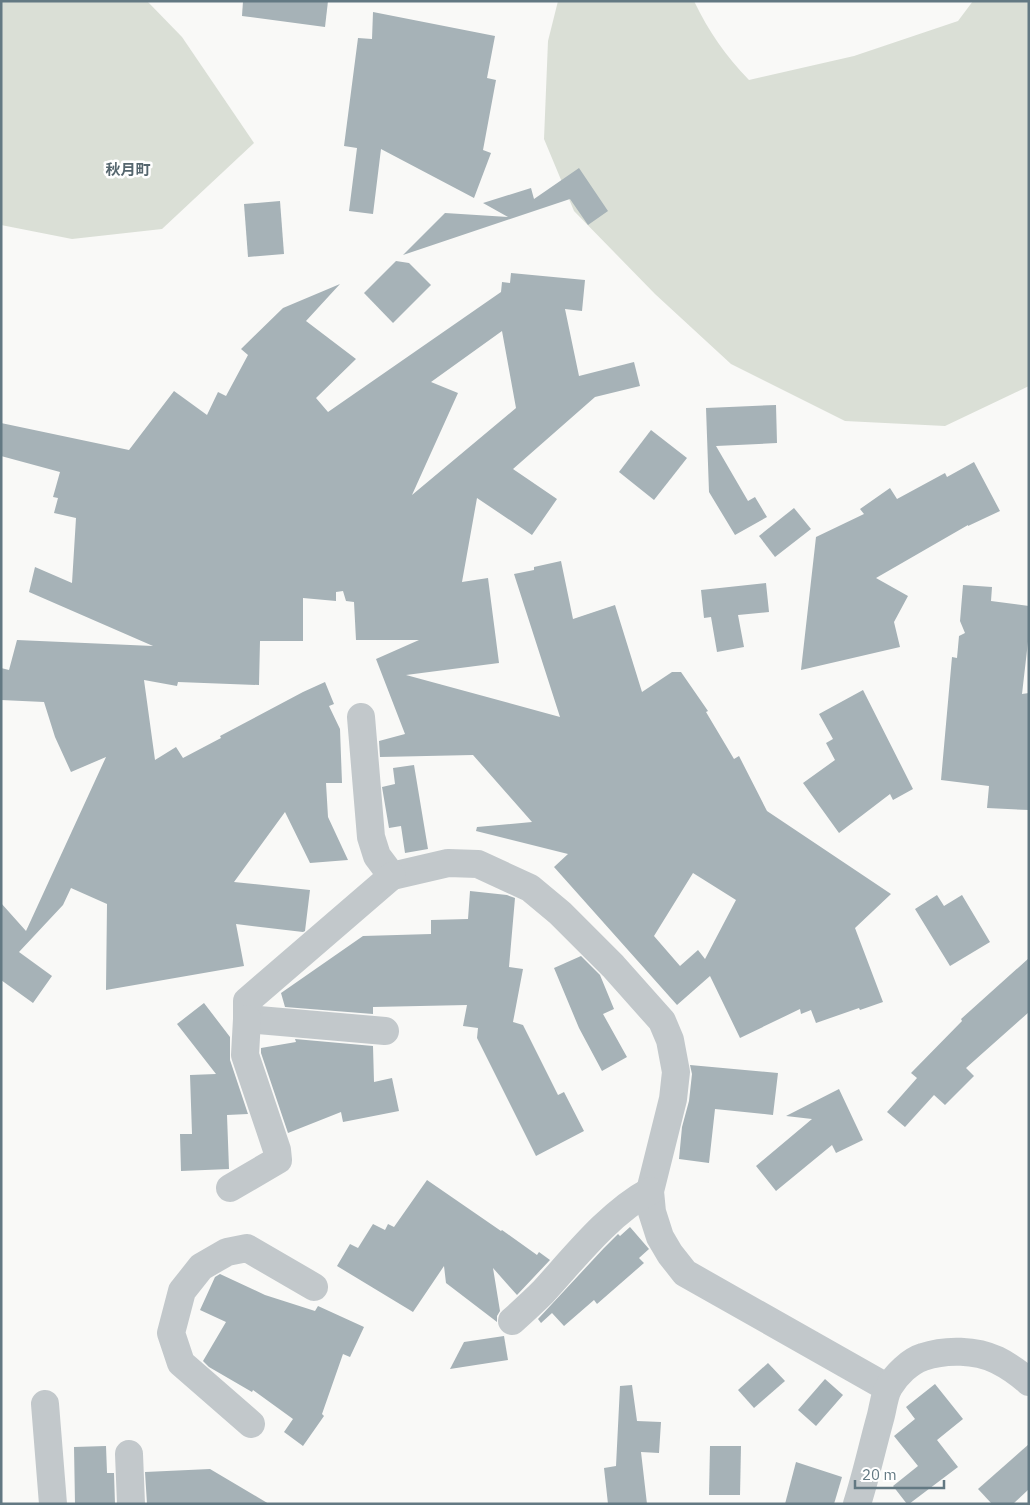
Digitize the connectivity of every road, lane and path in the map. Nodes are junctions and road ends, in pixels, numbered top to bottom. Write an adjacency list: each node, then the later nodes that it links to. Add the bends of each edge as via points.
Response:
1 (361, 717): 2 (street, via 371,837 377,856)
2 (392, 876): 3 (street, via 247,1000); 6 (street, via 448,863 478,864 530,888 607,960 662,1021 670,1040 676,1072 673,1099)
3 (247, 1019): 4 (street); 5 (street, via 245,1055 278,1160)
4 (385, 1031)
5 (230, 1188)
6 (650, 1191): 8 (street, via 626,1206); 10 (street, via 652,1212 660,1236 685,1273)
7 (314, 1287): 12 (street, via 247,1248 227,1252 201,1267 182,1291 170,1333 181,1363)
8 (512, 1321)
9 (1029, 1382): 10 (street, via 1016,1370 996,1360 967,1352 948,1352 923,1356 907,1367)
10 (888, 1388): 16 (street)
11 (44, 1404): 14 (street)
12 (251, 1424)
13 (129, 1454): 15 (street)
14 (53, 1504)
15 (131, 1504)
16 (857, 1504)

